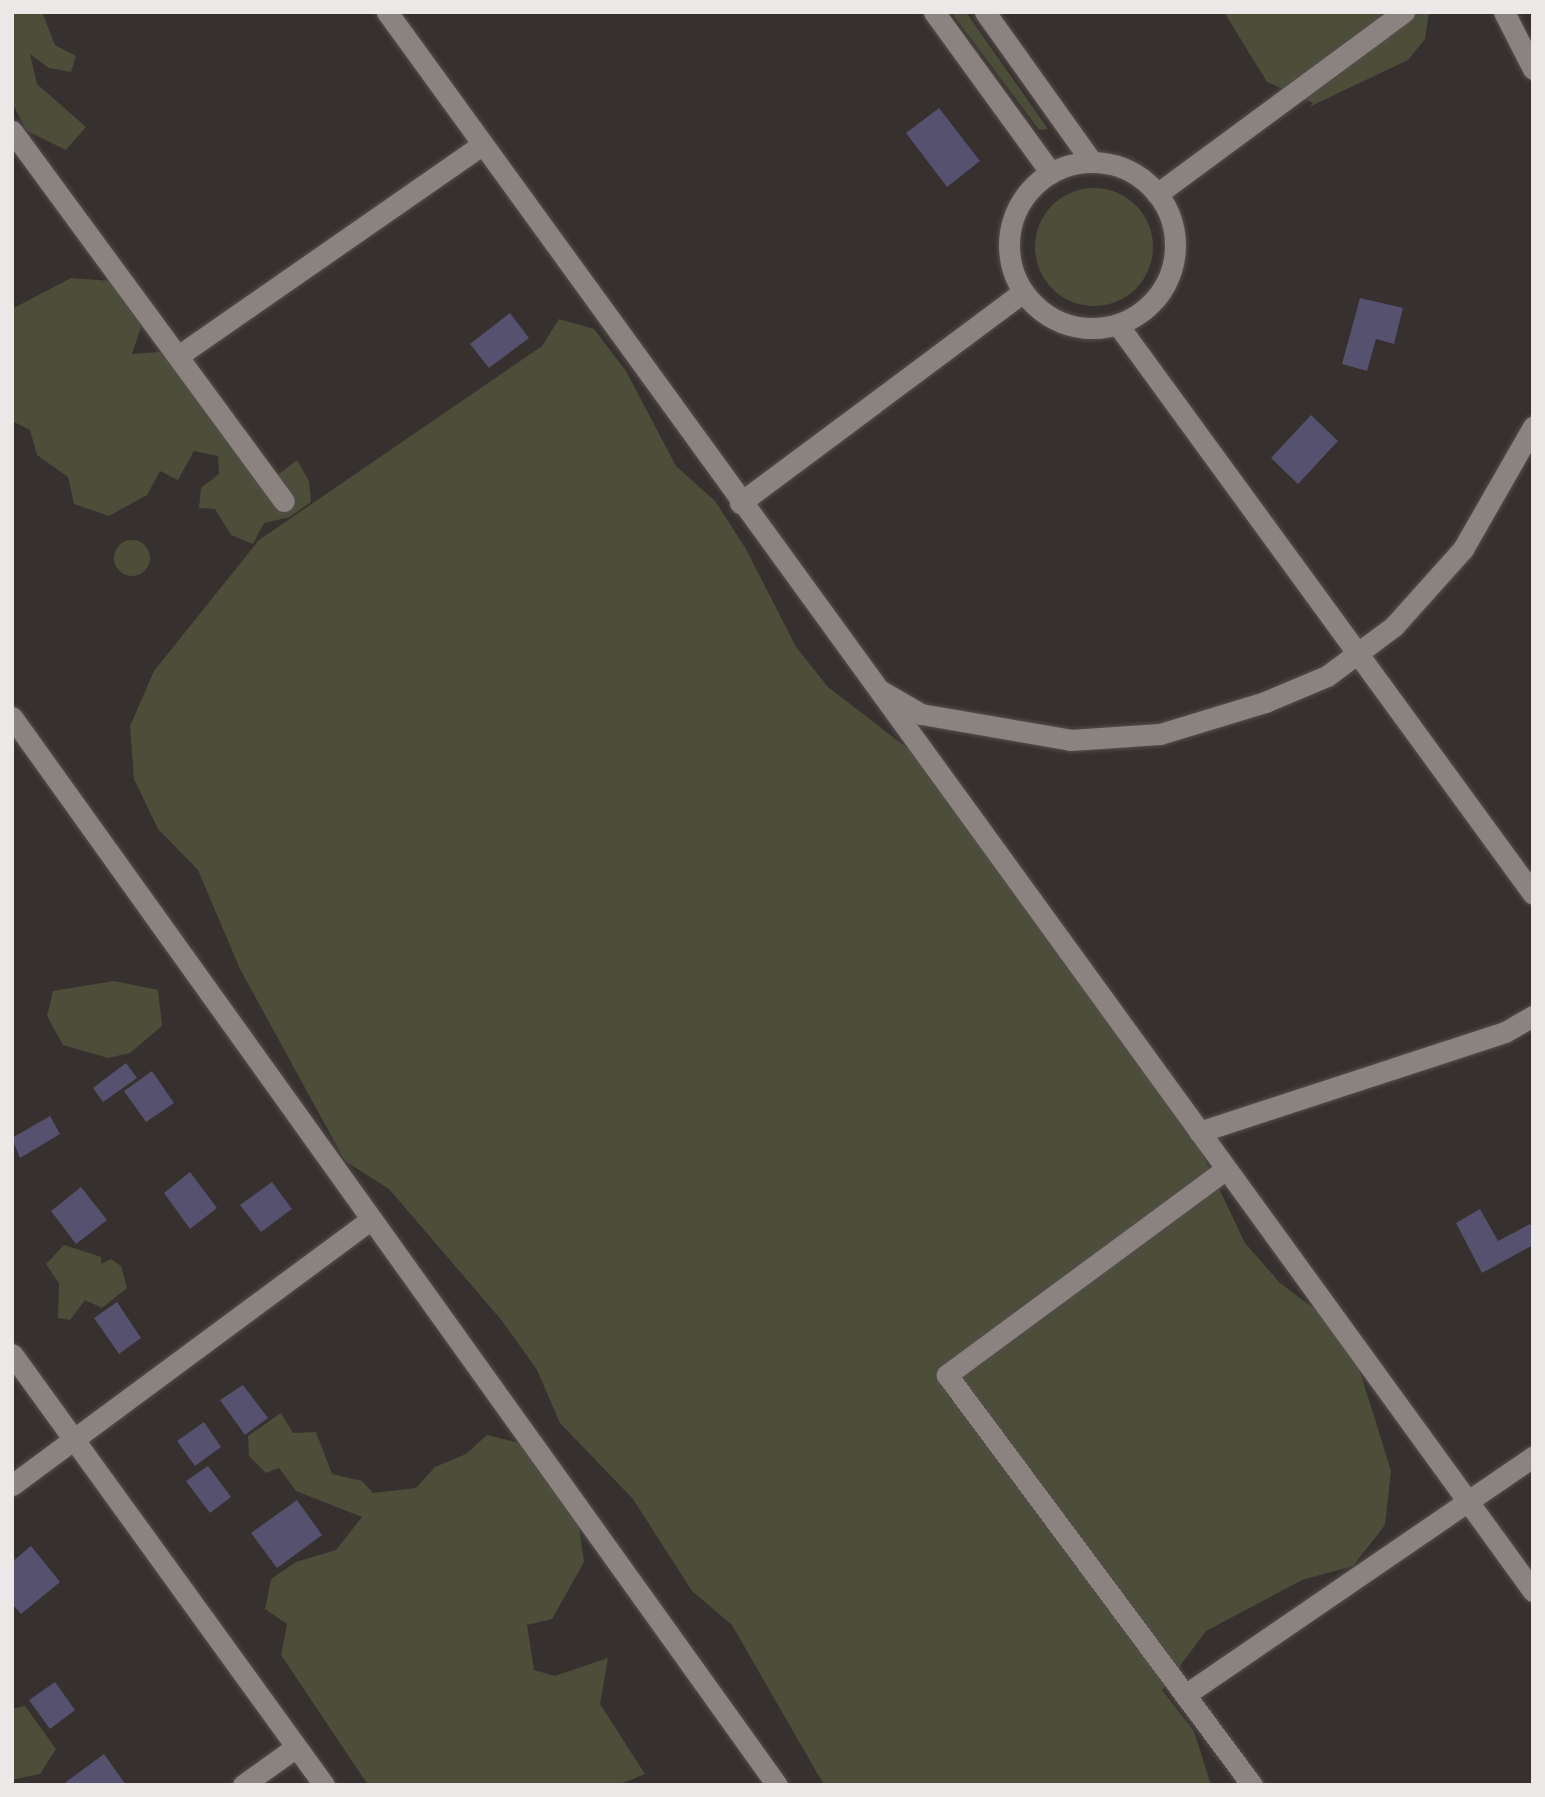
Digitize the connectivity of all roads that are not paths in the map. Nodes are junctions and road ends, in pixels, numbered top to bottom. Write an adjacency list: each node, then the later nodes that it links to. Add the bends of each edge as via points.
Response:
1 (387, 12): 8 (street)
2 (934, 12): 10 (street)
3 (985, 12): 9 (street)
4 (1404, 12): 11 (street)
5 (1504, 12): 6 (street)
6 (1533, 69)
7 (12, 131): 14 (street)
8 (482, 145): 14 (street); 17 (street)
9 (1092, 162): 10 (street); 11 (street, via 1117,165)
10 (1051, 173): 12 (street, via 1030,190 1013,226 1012,267)
11 (1157, 194): 13 (street, via 1175,243 1172,270 1141,313)
12 (1023, 292): 13 (street, via 1065,324); 17 (street)
13 (1118, 324): 18 (street)
14 (178, 356): 16 (street)
15 (1533, 428): 18 (street, via 1463,549 1394,626)
16 (284, 501)
17 (740, 503): 19 (street)
18 (1358, 655): 19 (street, via 1265,702 1160,734 1115,740 991,731 921,714); 21 (street)
19 (875, 688): 23 (street)
20 (12, 717): 25 (street)
21 (1533, 894)
22 (1533, 1016): 23 (street, via 1492,1036)
23 (1199, 1132): 24 (street)
24 (1226, 1169): 30 (street); 32 (street, via 947,1375)
25 (369, 1221): 27 (street); 36 (street)
26 (12, 1354): 27 (street)
27 (72, 1437): 29 (street); 33 (street)
28 (1533, 1457): 30 (street)
29 (12, 1485)
30 (1469, 1503): 31 (street); 32 (street)
31 (1533, 1591)
32 (1185, 1695): 37 (street)
33 (296, 1747): 34 (street); 35 (street)
34 (243, 1785)
35 (324, 1785)
36 (777, 1785)
37 (1252, 1785)

